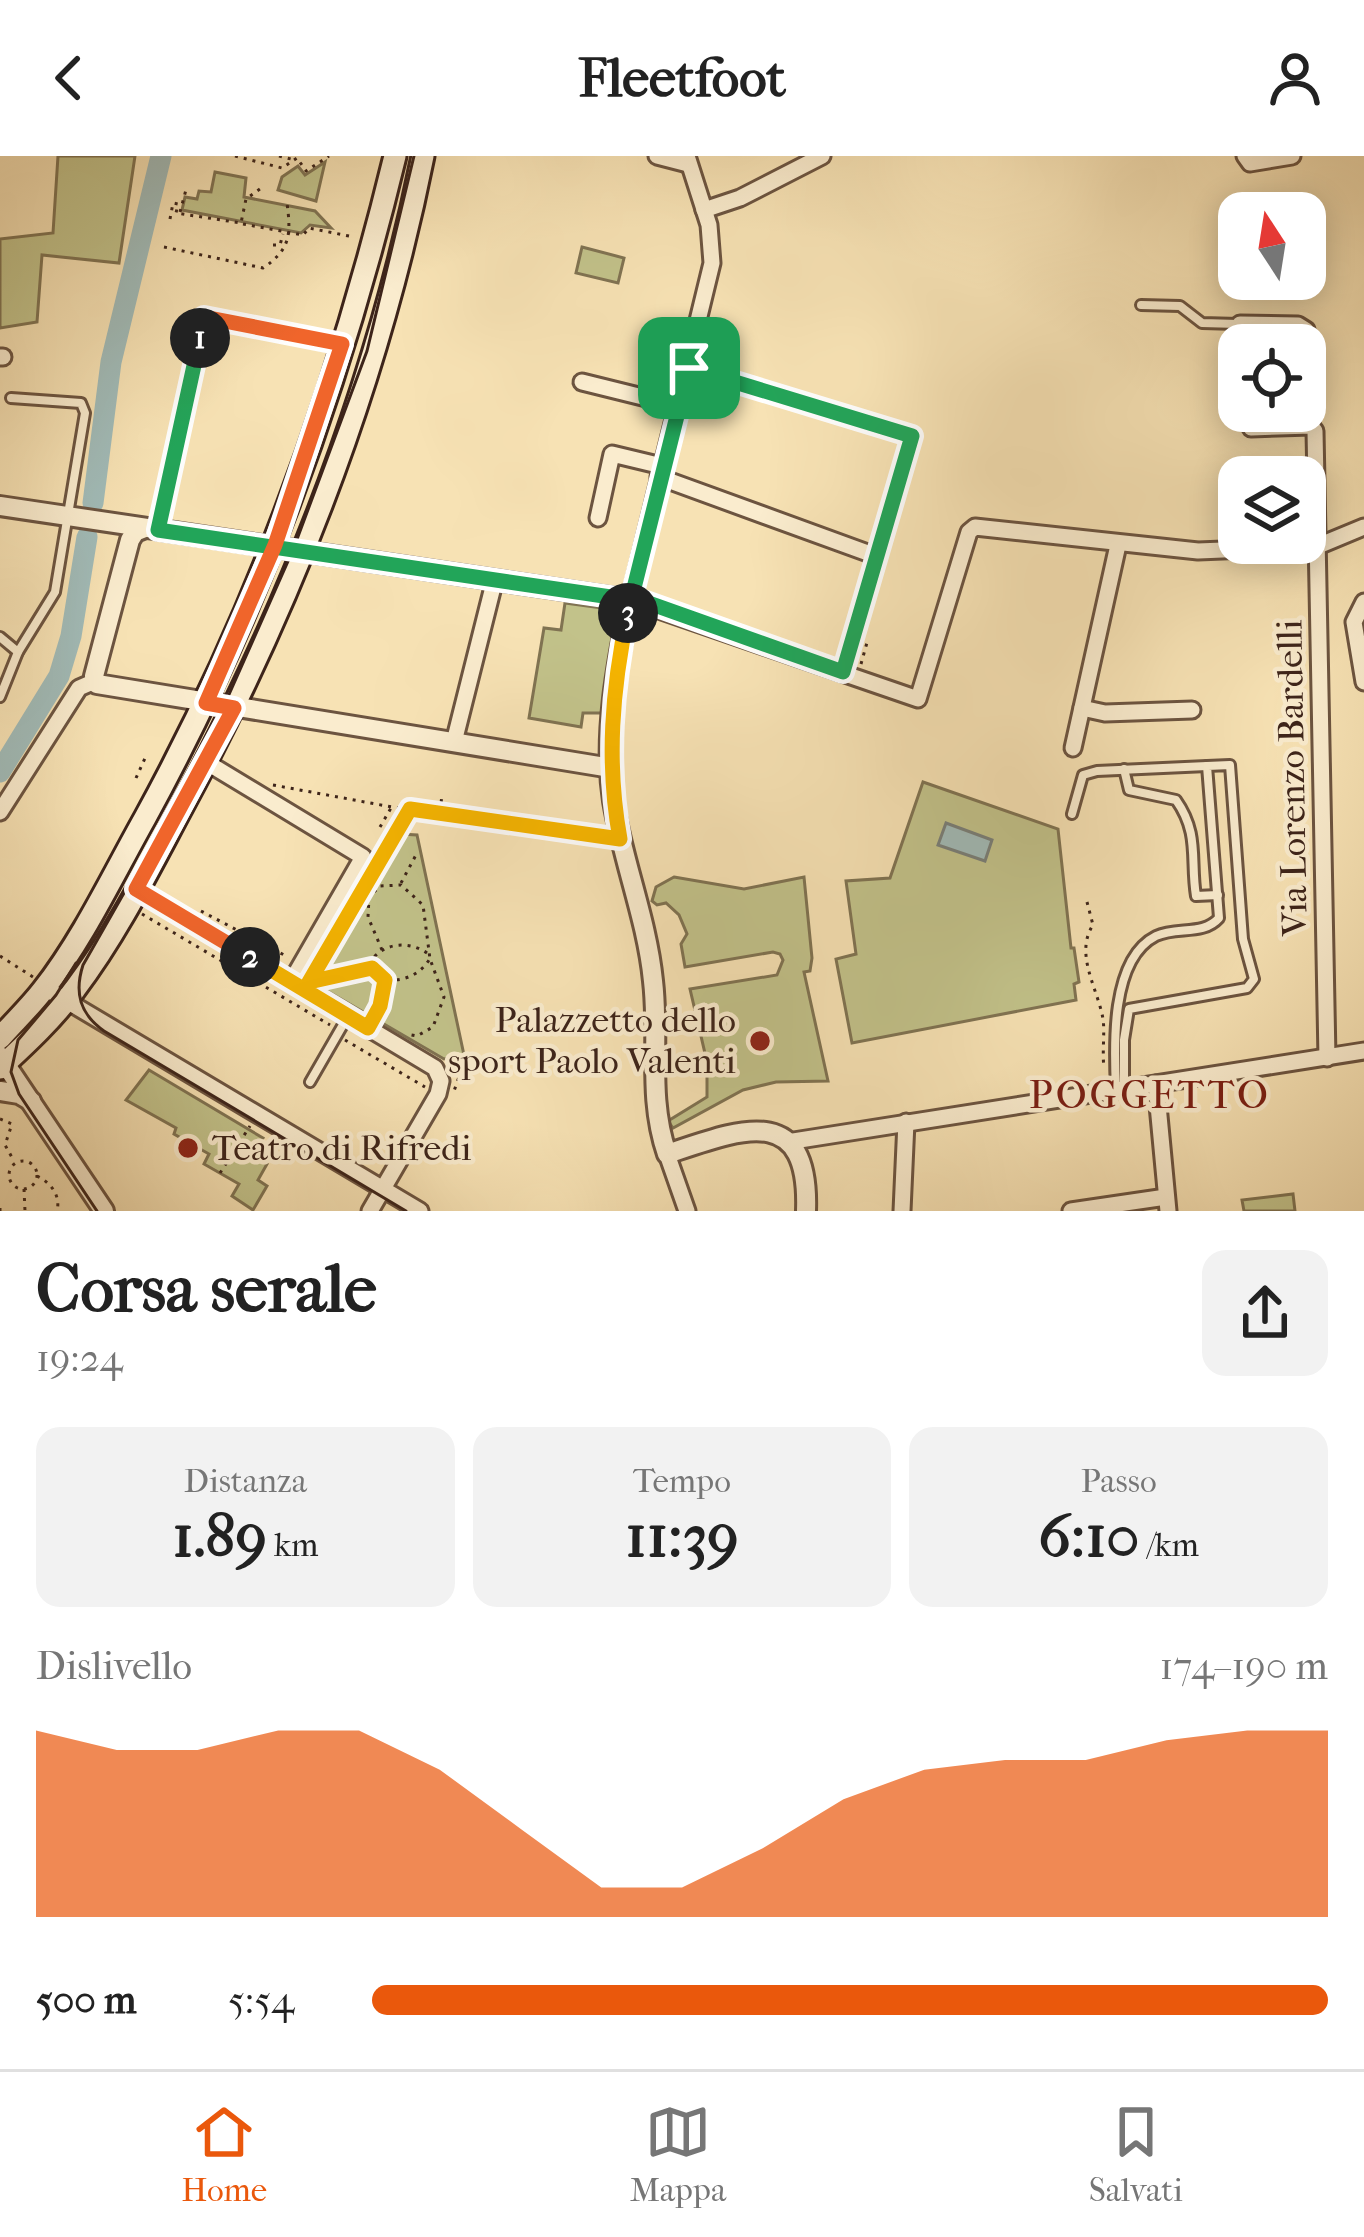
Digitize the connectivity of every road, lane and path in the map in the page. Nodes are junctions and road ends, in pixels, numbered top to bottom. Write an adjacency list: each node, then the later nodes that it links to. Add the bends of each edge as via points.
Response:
1 (235, 156): 10 (path, via 282,168)
2 (279, 156): 10 (path)
3 (329, 156): 10 (path, via 306,171)
4 (399, 156): 26 (main road); 41 (lane)
5 (423, 156): 41 (main road, via 376,352)
6 (657, 156): 11 (street)
7 (822, 156): 15 (street)
8 (1245, 156): 9 (street, via 1258,164)
9 (1292, 156)
10 (296, 158)
11 (687, 160): 15 (street)
12 (187, 186): 16 (path)
13 (264, 187): 18 (path, via 246,199)
14 (286, 202): 20 (path)
15 (704, 210): 27 (street, via 712,263)
16 (180, 214): 17 (path, via 173,203); 18 (path)
17 (170, 219)
18 (241, 224): 19 (path)
19 (284, 232): 20 (path); 22 (path)
20 (291, 234): 21 (path, via 309,228); 23 (path, via 263,268)
21 (367, 239)
22 (272, 245)
23 (164, 247)
24 (1141, 305): 25 (lane, via 1180,306 1202,323)
25 (1240, 324)
26 (342, 344): 37 (street, via 204,317); 41 (main road)
27 (689, 368): 30 (street); 43 (street, via 912,436)
28 (582, 382): 30 (street)
29 (11, 398): 33 (lane, via 81,404)
30 (679, 406): 31 (street)
31 (661, 471): 34 (street, via 612,454); 43 (street); 46 (street)
32 (0, 506): 33 (street)
33 (70, 518): 35 (street); 50 (lane, via 55,592)
34 (598, 518)
35 (112, 524): 37 (street); 38 (street, via 128,532)
36 (1364, 527): 39 (street)
37 (152, 529): 38 (street, via 135,532); 41 (street)
38 (129, 543): 53 (street)
39 (1326, 543)
40 (1118, 545): 42 (street); 52 (street, via 972,529 918,699); 57 (street)
41 (288, 548): 45 (street); 56 (main road)
42 (1218, 550)
43 (876, 556): 52 (street)
44 (1318, 564): 98 (street, Via Lorenzo Bardelli)
45 (495, 579): 46 (street); 59 (street)
46 (631, 600): 52 (street); 64 (street)
47 (1364, 602): 54 (street, via 1354,622)
48 (872, 626): 51 (path)
49 (0, 637): 50 (lane)
50 (17, 652): 55 (lane)
51 (861, 666)
52 (843, 672)
53 (95, 681): 56 (street); 71 (street, via 79,688)
54 (1364, 682)
55 (0, 697)
56 (217, 705): 59 (street); 62 (main road); 92 (main road)
57 (1082, 707): 58 (street); 60 (street)
58 (1192, 710)
59 (454, 742): 64 (street)
60 (1073, 748)
61 (146, 756): 66 (path)
62 (206, 762): 67 (street); 79 (main road)
63 (1207, 766): 65 (lane); 78 (lane); 103 (lane, via 1230,765 1243,939 1254,979 1247,988 1129,1009)
64 (611, 768): 75 (street)
65 (1124, 769): 73 (lane, via 1083,775); 78 (lane, via 1130,790 1176,800 1197,852 1196,896)
66 (136, 778)
67 (257, 785): 69 (path); 90 (street, via 363,857)
68 (442, 795): 72 (path)
69 (392, 807): 70 (path); 74 (path)
70 (410, 809): 72 (path); 91 (path)
71 (0, 812)
72 (440, 814): 75 (path)
73 (1072, 814)
74 (380, 827)
75 (620, 839): 111 (street, via 651,963 654,1107)
76 (417, 853): 77 (path)
77 (401, 885): 83 (path, via 380,886 369,897); 86 (path, via 423,905)
78 (1218, 895): 103 (lane, via 1220,918 1212,926 1155,936 1136,956 1116,1012)
79 (136, 900): 90 (street); 92 (main road); 94 (path)
80 (361, 902): 88 (path, via 321,969)
81 (1087, 902): 103 (path, via 1090,982)
82 (188, 904): 84 (path)
83 (382, 950): 86 (path, via 410,946); 87 (path)
84 (294, 955)
85 (0, 956): 92 (path)
86 (429, 957): 89 (path, via 416,974); 95 (path, via 442,1009 430,1030)
87 (372, 968): 88 (path); 89 (path)
88 (325, 977): 91 (path); 91 (path, via 325,989)
89 (385, 980): 93 (path)
90 (291, 982): 94 (street)
91 (309, 982)
92 (51, 991): 96 (main road); 99 (main road); 115 (street)
93 (373, 1020): 94 (street); 104 (street, via 435,1068)
94 (344, 1023): 101 (lane); 104 (path, via 345,1040)
95 (405, 1034)
96 (0, 1038)
97 (1364, 1052): 98 (street)
98 (1327, 1058): 102 (street)
99 (2, 1059): 106 (street)
100 (440, 1060): 104 (path, via 460,1074)
101 (310, 1082)
102 (1156, 1084): 103 (street); 117 (street)
103 (1115, 1086): 108 (street)
104 (440, 1090): 115 (street)
105 (0, 1091): 106 (street)
106 (35, 1105): 120 (street)
107 (0, 1119): 112 (path, via 11,1124 5,1145)
108 (906, 1122): 110 (street); 125 (street)
109 (250, 1126): 113 (path)
110 (787, 1142): 111 (street, via 743,1130); 124 (street, via 805,1164)
111 (668, 1154): 123 (street)
112 (14, 1163): 114 (path, via 29,1162); 116 (path, via 9,1178)
113 (220, 1173)
114 (37, 1176): 116 (path); 119 (path, via 49,1182)
115 (382, 1188): 121 (street); 122 (street)
116 (24, 1189): 118 (path)
117 (1167, 1205): 126 (street); 127 (street)
118 (26, 1211)
119 (57, 1211)
120 (104, 1211)
121 (370, 1211)
122 (420, 1211)
123 (687, 1211)
124 (806, 1211)
125 (902, 1211)
126 (1071, 1211)
127 (1138, 1211)

